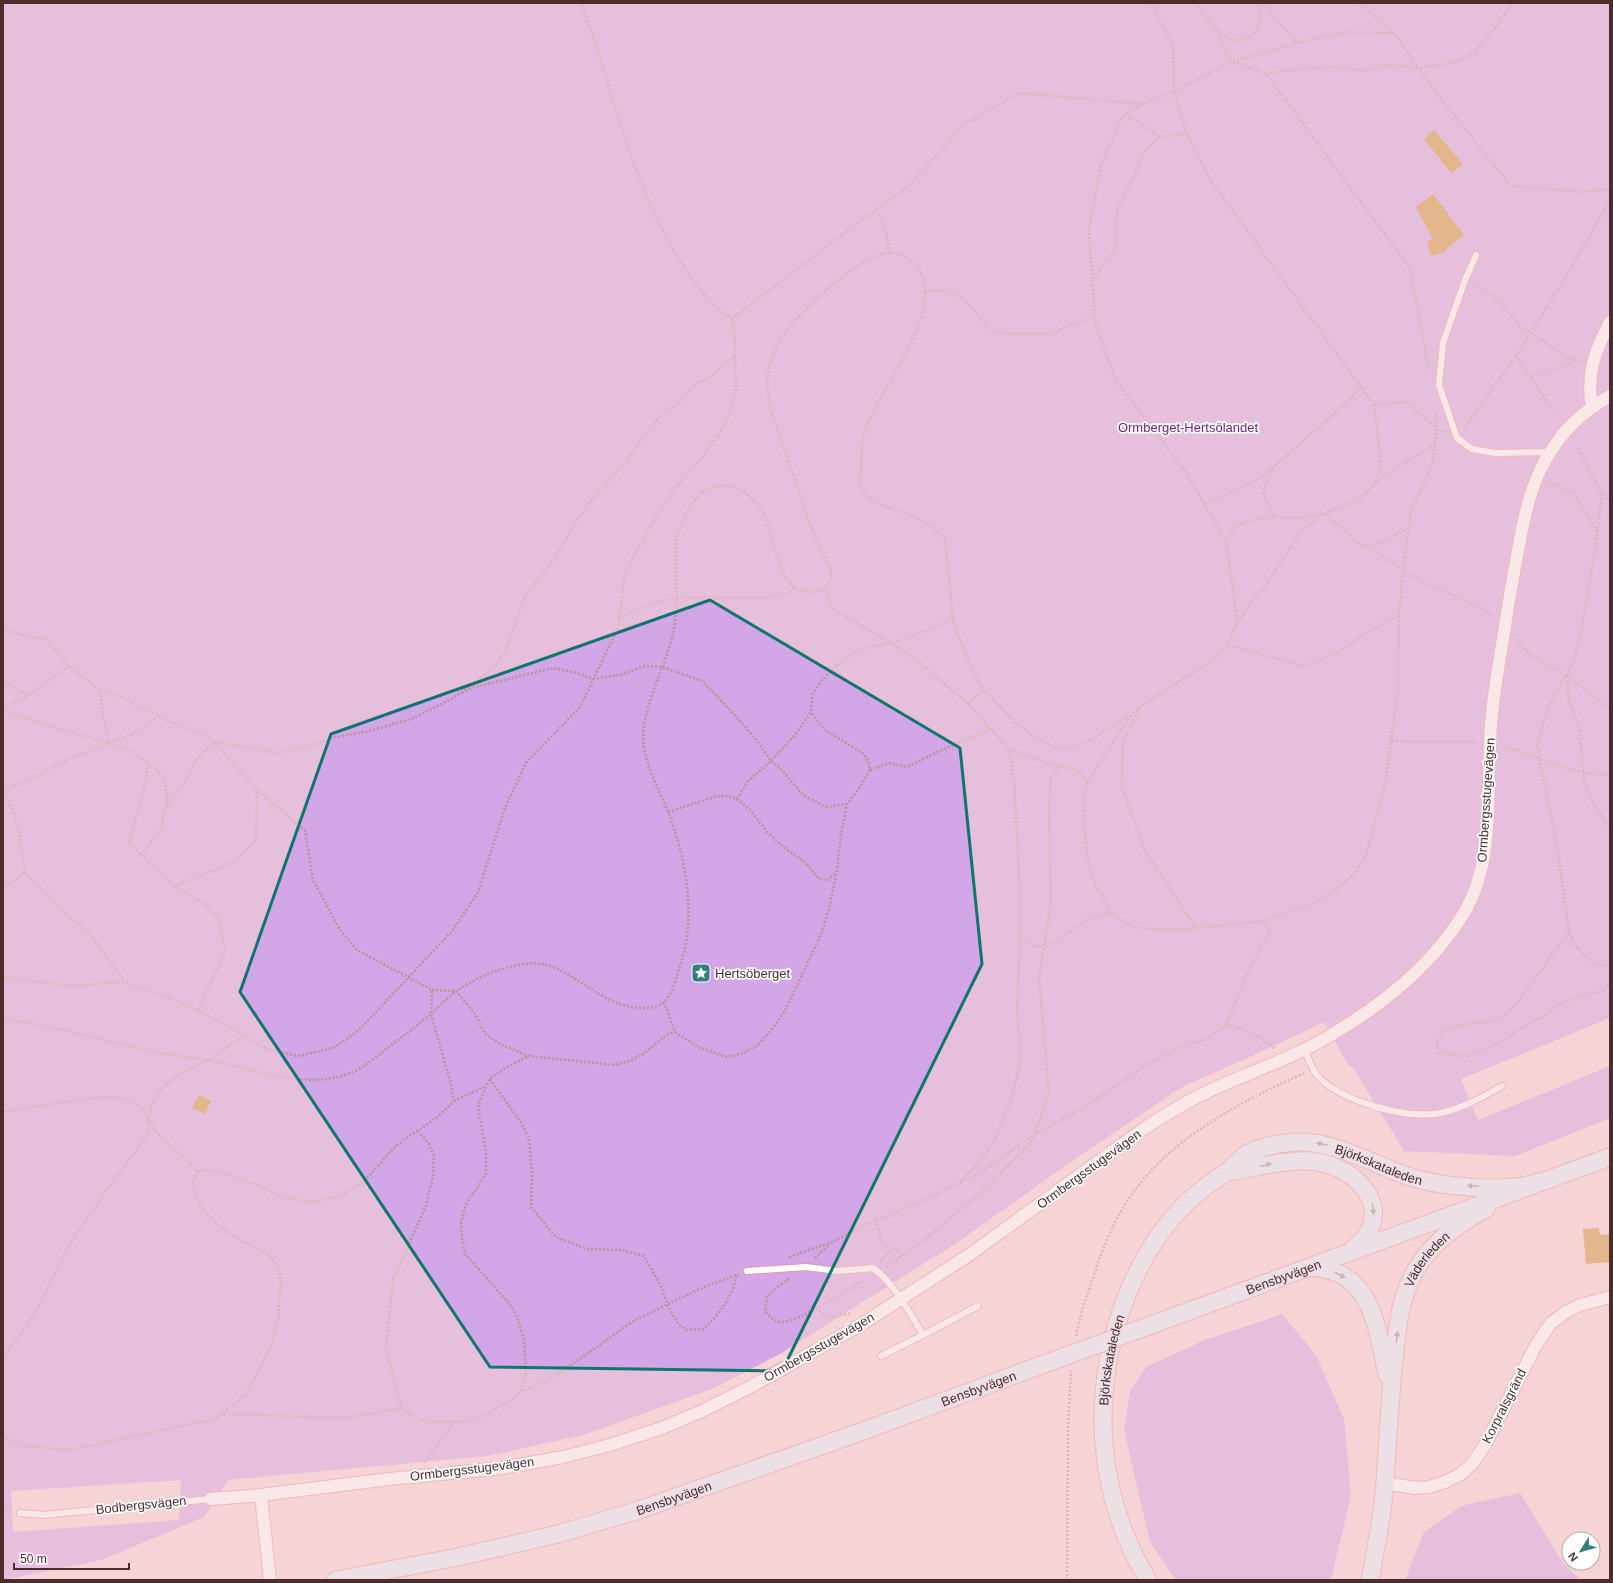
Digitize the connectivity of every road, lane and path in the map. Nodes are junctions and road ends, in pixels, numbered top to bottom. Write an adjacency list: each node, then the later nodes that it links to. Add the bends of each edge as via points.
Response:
1 (580, 3): 28 (path, via 628,149 652,210 675,254 702,292 718,310)
2 (1150, 3): 14 (path, via 1173,45)
3 (1195, 3): 8 (path)
4 (1259, 3): 8 (path, via 1261,20 1253,34 1246,39 1226,39)
5 (1263, 3): 10 (path)
6 (1359, 3): 9 (path)
7 (1513, 3): 12 (path, via 1473,54 1452,64)
8 (1216, 29): 11 (path)
9 (1394, 33): 10 (path, via 1346,32); 12 (path)
10 (1297, 43): 11 (path)
11 (1231, 62): 13 (path); 14 (path)
12 (1418, 68): 13 (path, via 1385,65 1366,71 1339,66); 19 (path, via 1512,186 1581,192)
13 (1266, 74): 35 (path, via 1410,268)
14 (1174, 92): 15 (path); 17 (path)
15 (1142, 104): 16 (path); 21 (path, via 1018,93 965,124 909,186)
16 (1123, 116): 18 (path, via 1138,121); 25 (path, via 1101,165 1098,179 1089,229)
17 (1187, 134): 18 (path); 37 (path, via 1211,181)
18 (1159, 137): 25 (path, via 1143,153 1117,210 1115,251)
19 (1610, 189)
20 (1610, 201): 30 (path)
21 (877, 209): 22 (path, via 886,230); 28 (path)
22 (889, 253): 26 (path, via 900,254 916,266 925,285); 62 (path, via 869,259 852,269 792,324 780,340 767,375 773,417 818,546 830,567 831,580)
23 (1476, 256): 24 (lane)
24 (1464, 280): 30 (path, via 1493,296 1520,327); 44 (lane, via 1443,343 1439,385)
25 (1092, 282): 27 (path)
26 (925, 291): 27 (path, via 946,290 964,299 989,328 998,333 1050,334); 66 (path, via 918,327 869,419 863,439 861,488 871,500 920,519 945,540)
27 (1095, 316): 53 (path, via 1114,377 1185,471)
28 (732, 318): 31 (path)
29 (1610, 322): 34 (street)
30 (1531, 332): 32 (path); 33 (path, via 1567,358)
31 (735, 356): 65 (path, via 736,392 725,424 706,452 677,486 642,539 625,572); 80 (path, via 695,386 679,404 663,412 619,470 587,505 549,566 526,594 505,653 491,670)
32 (1516, 356): 36 (path); 44 (path)
33 (1578, 361): 34 (path); 36 (path)
34 (1593, 362): 41 (street, via 1590,384)
35 (1429, 374)
36 (1530, 377): 42 (path)
37 (1361, 386): 39 (path); 48 (path, via 1323,424)
38 (1610, 396): 41 (street, Ormbergsstugevägen)
39 (1374, 405): 43 (path, via 1406,402); 49 (path, via 1381,463)
40 (1435, 405): 43 (path)
41 (1592, 407): 47 (street, Ormbergsstugevägen, via 1562,435)
42 (1553, 410)
43 (1437, 429): 44 (path); 45 (path)
44 (1457, 438): 47 (lane, via 1472,449 1496,453)
45 (1436, 443): 49 (path); 56 (path, via 1432,465 1411,512)
46 (1578, 448): 51 (path)
47 (1550, 452): 50 (street, Ormbergsstugevägen)
48 (1273, 467): 53 (path, via 1259,479); 55 (path, via 1263,493)
49 (1376, 482): 54 (path, via 1361,499)
50 (1534, 485): 57 (path, via 1540,489 1555,484 1574,494); 68 (street, Ormbergsstugevägen, via 1525,514)
51 (1602, 495): 52 (path); 57 (path)
52 (1610, 501)
53 (1204, 504): 58 (path)
54 (1323, 514): 55 (path, via 1300,518); 59 (path, via 1357,543); 67 (path, via 1301,532)
55 (1275, 517): 58 (path, via 1246,521 1234,528)
56 (1409, 528): 59 (path, via 1383,542); 60 (path)
57 (1597, 531): 74 (path, via 1582,627 1573,663)
58 (1226, 541): 67 (path)
59 (1369, 546): 60 (path)
60 (1403, 569): 64 (path); 68 (path, via 1420,581 1484,609)
61 (794, 588): 62 (path, via 809,593); 63 (path, via 788,593 765,598); 63 (path, via 784,576 763,511 749,496 734,486 722,485 699,494 678,531)
62 (825, 589): 70 (path, via 833,609)
63 (678, 597): 65 (path, via 654,603); 73 (path, via 673,632)
64 (1399, 615): 71 (path, via 1362,635 1339,652 1304,666); 110 (path, via 1398,690 1393,734 1385,785 1366,855 1355,873 1336,890 1314,903)
65 (619, 618): 76 (path, via 618,628)
66 (953, 619): 70 (path); 77 (path, via 970,666)
67 (1236, 625): 71 (path)
68 (1504, 628): 74 (path, via 1530,655); 129 (street, Ormbergsstugevägen, via 1494,695 1486,844 1475,891 1449,934 1410,978 1331,1036)
69 (3, 629): 72 (path, via 46,639)
70 (891, 643): 81 (path, via 918,661); 85 (path, via 854,653 830,670 812,695)
71 (1228, 645): 82 (path, via 1213,660)
72 (69, 666): 78 (path); 79 (path)
73 (662, 667): 76 (path, via 645,666 620,675); 92 (path, via 702,681 754,737); 102 (path, via 644,722 643,744 651,775)
74 (1567, 675): 84 (path); 103 (path, via 1569,702 1579,727 1584,782 1594,805); 112 (path, via 1547,708 1537,746 1558,852)
75 (3, 678): 79 (path, via 10,686)
76 (594, 679): 80 (path, via 553,668 472,688); 117 (path, via 580,707 526,763 505,808 478,892 453,930)
77 (984, 690): 81 (path); 86 (path, via 1016,722 1042,742 1060,749 1081,745)
78 (101, 691): 87 (path, via 120,696); 90 (path, via 102,712)
79 (27, 695): 83 (path)
80 (453, 698): 89 (path, via 414,718 366,732 335,737 313,746 277,753)
81 (968, 704): 88 (path)
82 (1141, 706): 86 (path); 111 (path, via 1123,742 1122,786 1144,849)
83 (3, 709): 90 (path, via 55,728)
84 (1610, 709)
85 (811, 712): 92 (path, via 795,735); 95 (path, via 826,730 864,754)
86 (1131, 715): 96 (path)
87 (158, 716): 89 (path, via 203,734); 90 (path, via 143,730)
88 (991, 730): 91 (path); 95 (path, via 907,767 888,763)
89 (214, 742): 97 (path); 100 (path, via 196,760 184,784)
90 (109, 743): 93 (path, via 131,751); 98 (path)
91 (1009, 749): 94 (path); 113 (path, via 1014,782)
92 (771, 761): 99 (path, via 748,781); 101 (path, via 803,795 826,807)
93 (148, 763): 100 (path, via 160,772); 104 (path, via 129,843)
94 (1060, 767): 96 (path, via 1075,769); 114 (path, via 1052,778 1049,811 1051,903)
95 (870, 770): 101 (path)
96 (1088, 782): 109 (path, via 1085,789 1084,825 1090,866 1097,888)
97 (257, 790): 107 (path, via 256,839 235,861); 117 (path, via 305,831 313,880 340,930 357,950)
98 (3, 791): 105 (path, via 10,801)
99 (737, 799): 102 (path, via 717,796); 106 (path, via 750,810 768,833 804,862 819,879 828,880)
100 (168, 804): 104 (path, via 161,829)
101 (848, 804): 106 (path)
102 (668, 812): 122 (path, via 680,847 688,893 687,932 682,962 673,988)
103 (1610, 828)
104 (141, 855): 107 (path)
105 (25, 872): 108 (path); 118 (path, via 90,934)
106 (837, 872): 127 (path, via 822,932 786,1009 759,1044 744,1053 727,1056 698,1047)
107 (174, 886): 123 (path, via 202,902 218,917 225,951)
108 (3, 889)
109 (1112, 913): 111 (path, via 1125,923 1142,928); 114 (path, via 1086,920)
110 (1264, 921): 111 (path); 126 (path, via 1270,932 1251,966)
111 (1197, 928)
112 (1569, 932): 115 (path, via 1574,945 1595,964); 119 (path, via 1512,1010 1494,1021 1461,1025 1444,1031 1436,1044 1440,1052 1465,1057 1499,1043 1558,1006 1604,990)
113 (1020, 941): 114 (path); 145 (path, via 1017,1007 1021,1060 1010,1103 994,1142)
114 (1044, 948): 140 (path, via 1039,977 1049,1092)
115 (1610, 966)
116 (3, 978): 118 (path, via 71,986)
117 (408, 978): 120 (path); 128 (path, via 358,1031 333,1048 299,1056 269,1050)
118 (124, 982): 123 (path, via 168,997)
119 (1610, 983)
120 (432, 990): 121 (path); 124 (path)
121 (456, 991): 122 (path, via 501,969 538,963 570,976 614,1002 638,1008 652,1008); 124 (path); 130 (path, via 475,1014 485,1034 502,1045)
122 (664, 1002): 127 (path)
123 (198, 1011): 128 (path)
124 (431, 1014): 132 (path, via 376,1058 349,1073 325,1080 300,1079 259,1072); 136 (path)
125 (3, 1018): 132 (path, via 58,1028 154,1052)
126 (1227, 1024): 131 (path, via 1253,1033); 140 (path, via 1225,1028 1204,1040 1176,1049 1151,1062 1083,1108)
127 (675, 1032): 130 (path, via 668,1034 643,1054 615,1065)
128 (243, 1036): 132 (path)
129 (1304, 1049): 131 (street, Ormbergsstugevägen); 135 (lane, via 1316,1074 1330,1087 1356,1100 1394,1111 1416,1114 1440,1113 1457,1109)
130 (529, 1056): 133 (path)
131 (1286, 1058): 158 (street, Ormbergsstugevägen, via 1203,1094 1166,1115 970,1255)
132 (209, 1060): 138 (path, via 179,1074 160,1090)
133 (490, 1078): 134 (path); 159 (path, via 529,1138 531,1207 556,1237 587,1249 622,1250 644,1256 662,1288)
134 (487, 1086): 136 (path); 167 (path, via 479,1103 486,1152 486,1173 465,1207 461,1224 462,1239 465,1254 508,1302 517,1316 524,1341 526,1362 526,1374)
135 (1502, 1086)
136 (454, 1101): 139 (path)
137 (3, 1112): 138 (path, via 114,1097 141,1106)
138 (149, 1118): 142 (path, via 156,1132); 165 (path, via 146,1137 70,1243 34,1315)
139 (418, 1131): 142 (path, via 400,1142 361,1182 344,1194 327,1200 308,1202 281,1196 225,1174 208,1170); 168 (path, via 429,1144 434,1156 433,1177 426,1206 393,1280 386,1350)
140 (1035, 1134): 145 (path, via 978,1174); 150 (path, via 1029,1145 977,1196)
141 (1610, 1156): 144 (main road, Bensbyvägen)
142 (198, 1171): 169 (path, via 193,1181 201,1207 215,1223 272,1258 279,1270 281,1285 278,1319 271,1346 244,1396)
143 (1228, 1172): 144 (main road, Björkskataleden, one-way to 143, via 1503,1188 1440,1183 1409,1176 1330,1146 1308,1142 1280,1144 1253,1152 1245,1155); 149 (main road, Björkskataleden, one-way to 149, via 1300,1160 1319,1162 1344,1172 1368,1194 1373,1209 1370,1230 1363,1241); 179 (main road, Björkskataleden, via 1188,1201 1150,1248 1134,1277 1118,1318 1106,1364 1102,1419 1109,1481 1118,1517)
144 (1539, 1182): 149 (main road, Bensbyvägen); 166 (main road, Väderleden, one-way to 144, via 1399,1317 1412,1276 1421,1261 1454,1229)
145 (958, 1184): 146 (path)
146 (875, 1220): 147 (path); 148 (path, via 883,1244)
147 (832, 1242): 151 (path); 152 (path)
148 (893, 1249): 150 (path); 154 (path)
149 (1351, 1251): 153 (main road, Bensbyvägen)
150 (905, 1255): 154 (path)
151 (782, 1259)
152 (806, 1266): 154 (lane, via 837,1271); 155 (lane); 161 (path, via 767,1297 765,1310 772,1320 782,1322)
153 (1311, 1267): 166 (main road, Väderleden, one-way to 166, via 1335,1272 1348,1280 1369,1305 1377,1325); 178 (main road, Bensbyvägen, bridge, via 639,1510 504,1547)
154 (876, 1270): 158 (lane); 161 (path)
155 (747, 1271): 156 (path)
156 (737, 1274): 159 (path, via 704,1287); 159 (path, via 732,1293 723,1309 704,1329 687,1330 679,1325)
157 (1610, 1297): 173 (street, Korpralsgränd, via 1580,1305 1551,1323 1532,1351 1485,1445 1472,1464 1461,1474 1429,1487 1415,1488)
158 (900, 1300): 163 (lane); 172 (street, Ormbergsstugevägen, via 752,1386 662,1428 563,1457 502,1468)
159 (668, 1306): 167 (path, via 635,1320 557,1375)
160 (978, 1306): 163 (lane)
161 (816, 1308): 162 (path, via 829,1318)
162 (859, 1309)
163 (923, 1335): 164 (lane)
164 (881, 1356)
165 (3, 1358)
166 (1391, 1390): 173 (main road, Väderleden)
167 (520, 1392): 170 (path, via 488,1414 470,1421)
168 (402, 1408): 169 (path, via 344,1418); 170 (path, via 426,1422)
169 (223, 1414): 171 (path, via 215,1419 69,1450 22,1446)
170 (455, 1422): 172 (path)
171 (3, 1436)
172 (416, 1476): 174 (street, Ormbergsstugevägen)
173 (1385, 1483): 180 (main road, Väderleden)
174 (262, 1495): 175 (street, Bodbergsvägen); 177 (street)
175 (211, 1499): 176 (lane, Bodbergsvägen, via 64,1513)
176 (20, 1513)
177 (270, 1580)
178 (336, 1580)
179 (1148, 1580)
180 (1370, 1580)

